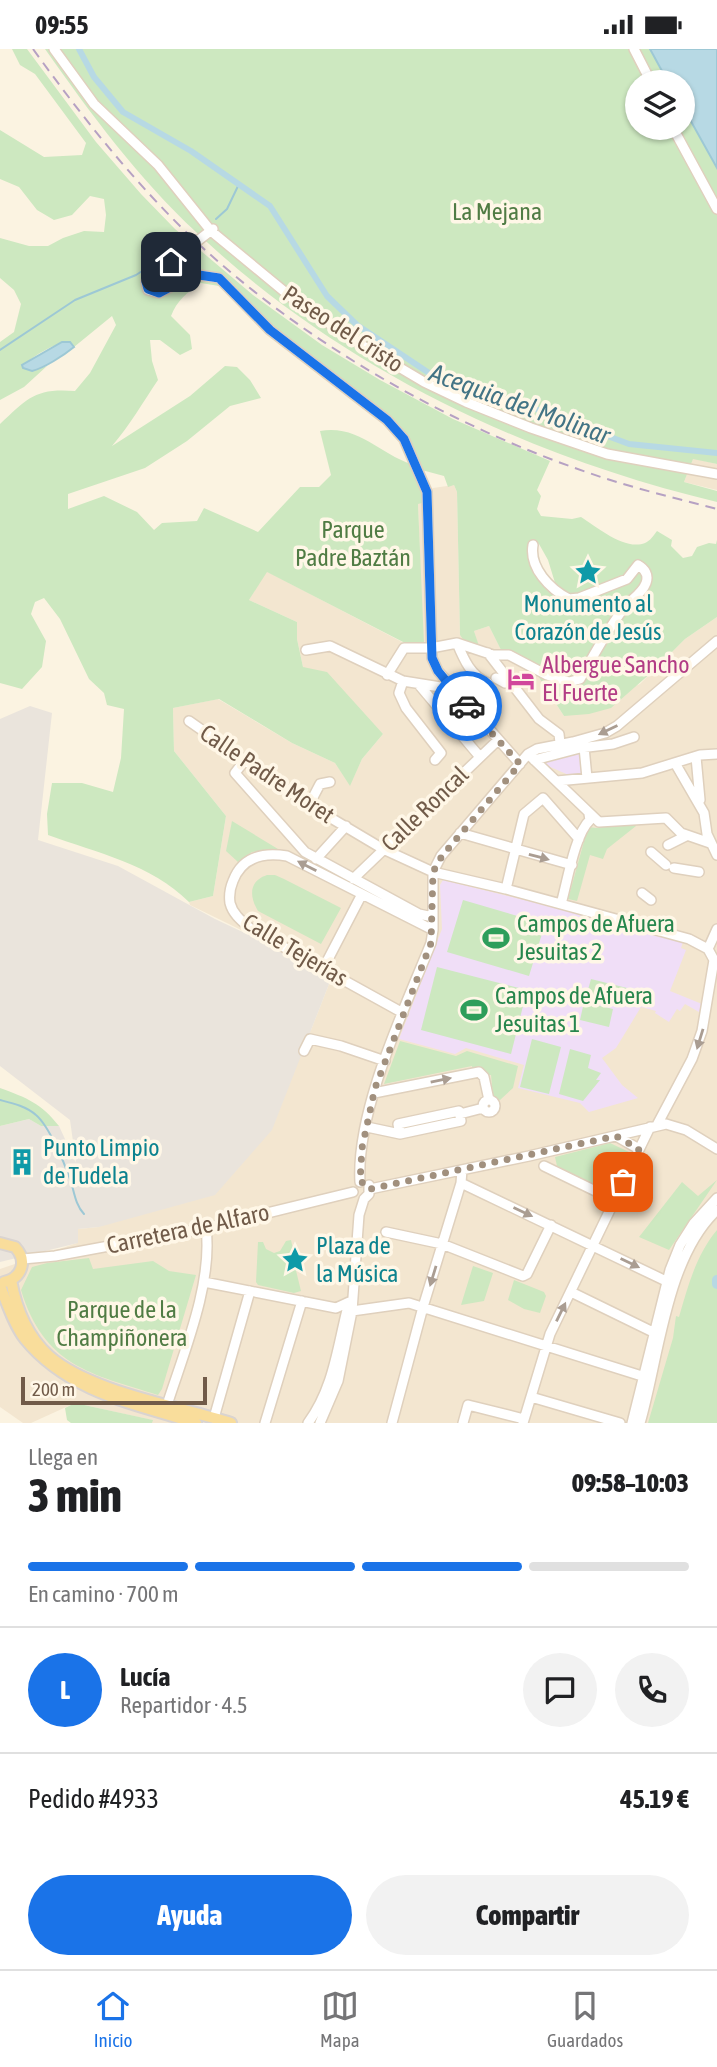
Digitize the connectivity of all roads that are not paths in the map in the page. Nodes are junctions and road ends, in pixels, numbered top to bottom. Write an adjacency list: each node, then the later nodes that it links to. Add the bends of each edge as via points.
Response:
1 (54, 49): 6 (street, Paseo del Cristo, via 94,104 158,165)
2 (634, 49): 3 (street)
3 (645, 70)
4 (680, 140): 5 (street)
5 (717, 209)
6 (212, 230): 7 (street, Paseo del Cristo, via 317,316 466,402 607,454); 11 (street, via 148,279 148,289 159,293 199,275 219,278 270,330 387,420 404,439 427,492)
7 (717, 474)
8 (533, 545): 13 (street, via 540,572 569,599 627,579 638,565 647,581 625,606 580,679 569,682 509,655)
9 (717, 641): 23 (street, one-way to 23, via 617,726)
10 (457, 643): 11 (street); 13 (street); 15 (street)
11 (431, 648): 14 (street, via 404,648); 19 (street, via 438,671)
12 (306, 650): 14 (street, via 330,646)
13 (488, 653): 17 (street)
14 (387, 675): 16 (street)
15 (479, 679): 17 (street); 19 (street)
16 (403, 681): 18 (street); 30 (street, via 399,693 441,753)
17 (511, 683): 23 (street, via 539,719 559,734)
18 (420, 686): 19 (street); 27 (street)
19 (456, 693): 22 (street)
20 (189, 721): 29 (street, Calle Padre Moret)
21 (634, 737): 24 (street)
22 (498, 740): 27 (street, Calle Roncal); 32 (street)
23 (560, 743): 28 (street, via 537,749)
24 (584, 747): 28 (street); 33 (street)
25 (717, 754): 26 (street)
26 (699, 756): 31 (street); 37 (street)
27 (480, 757): 46 (street, Calle Roncal)
28 (531, 757): 32 (street); 34 (street)
29 (244, 760): 36 (street, Calle Padre Moret); 50 (street, via 235,773)
30 (435, 760)
31 (675, 762): 33 (street, via 642,773); 37 (street)
32 (520, 764): 41 (street)
33 (587, 778): 34 (street)
34 (557, 781): 38 (street)
35 (330, 782): 36 (street, via 320,784)
36 (309, 805): 39 (street, Calle Padre Moret)
37 (703, 809): 44 (street)
38 (589, 814): 40 (street); 42 (street, via 604,823 666,817); 43 (street)
39 (346, 827): 46 (street, Calle Padre Moret); 50 (street, Calle Padre Moret)
40 (571, 831): 43 (street); 47 (street, via 542,798 524,814)
41 (460, 834): 47 (street); 52 (street)
42 (686, 835): 44 (street); 45 (street)
43 (579, 839): 51 (street)
44 (710, 843): 49 (street)
45 (668, 845)
46 (383, 849): 52 (street, Calle Padre Moret); 54 (street, Calle Roncal)
47 (515, 850): 51 (street, one-way to 51); 55 (street)
48 (651, 852): 53 (street, via 670,866)
49 (717, 855)
50 (316, 859): 54 (street)
51 (572, 865): 59 (street)
52 (433, 872): 55 (street, Calle Padre Moret); 60 (street)
53 (699, 872)
54 (353, 879): 60 (street)
55 (506, 889): 59 (street, Calle Padre Moret)
56 (642, 893): 58 (street)
57 (362, 894): 62 (street, Calle Tejerías); 65 (street); 65 (street, Calle Tejerías, one-way to 65, via 272,853 247,861 236,872 230,888 236,916)
58 (651, 900)
59 (561, 904): 63 (street, Calle Padre Moret, via 689,939)
60 (433, 917): 62 (street)
61 (717, 929): 63 (street)
62 (433, 930): 67 (street)
63 (708, 949): 64 (street)
64 (713, 967): 66 (street); 71 (street, one-way to 71, via 695,1052)
65 (323, 969): 67 (street, Calle Tejerías)
66 (717, 978)
67 (403, 1013): 69 (street)
68 (304, 1051): 69 (street, via 310,1039)
69 (385, 1061): 70 (street)
70 (374, 1093): 72 (street); 72 (street, one-way to 72, via 480,1072 486,1104 460,1114 398,1124 400,1134)
71 (653, 1126): 73 (street); 74 (street, via 676,1126); 75 (street)
72 (367, 1127): 78 (street)
73 (616, 1136): 75 (street); 77 (street)
74 (716, 1147)
75 (639, 1149): 83 (street)
76 (544, 1166): 83 (street)
77 (462, 1170): 79 (street); 80 (street)
78 (360, 1182): 80 (street); 81 (street, via 354,1187)
79 (461, 1183): 85 (street, one-way to 85); 89 (street)
80 (370, 1189): 81 (street, via 369,1194)
81 (358, 1196): 86 (street, Carretera de Alfaro); 98 (street)
82 (717, 1198): 92 (street, via 680,1245)
83 (614, 1200): 90 (street)
84 (717, 1210): 118 (street, via 696,1236 678,1272)
85 (551, 1226): 89 (street, via 523,1276); 90 (street)
86 (206, 1228): 91 (street, Carretera de Alfaro); 93 (street)
87 (386, 1231): 89 (street)
88 (0, 1243): 91 (main road, via 15,1247)
89 (442, 1244): 99 (street, one-way to 99)
90 (593, 1245): 92 (street, one-way to 92); 96 (street)
91 (23, 1259): 94 (main road, via 21,1270)
92 (666, 1281): 102 (street)
93 (204, 1282): 95 (street); 106 (street)
94 (4, 1283): 106 (main road, via 30,1334 49,1356 77,1374)
95 (250, 1291): 97 (street); 107 (street)
96 (570, 1292): 102 (street); 103 (street, one-way to 96)
97 (302, 1301): 100 (street); 111 (street)
98 (351, 1306): 99 (street, via 409,1303); 100 (street); 101 (street); 113 (street, via 338,1381)
99 (423, 1307): 103 (street); 114 (street)
100 (336, 1308): 101 (street)
101 (343, 1325): 112 (street, via 330,1382)
102 (655, 1333): 104 (street)
103 (546, 1346): 104 (street); 105 (street)
104 (645, 1377): 117 (street)
105 (531, 1397): 108 (street); 116 (street)
106 (165, 1414): 107 (main road); 109 (main road)
107 (214, 1418): 110 (main road)
108 (524, 1421): 115 (street, via 468,1405)
109 (196, 1423)
110 (230, 1423)
111 (265, 1423)
112 (308, 1423)
113 (320, 1423)
114 (392, 1423)
115 (463, 1423)
116 (620, 1423)
117 (632, 1423)
118 (640, 1423)

